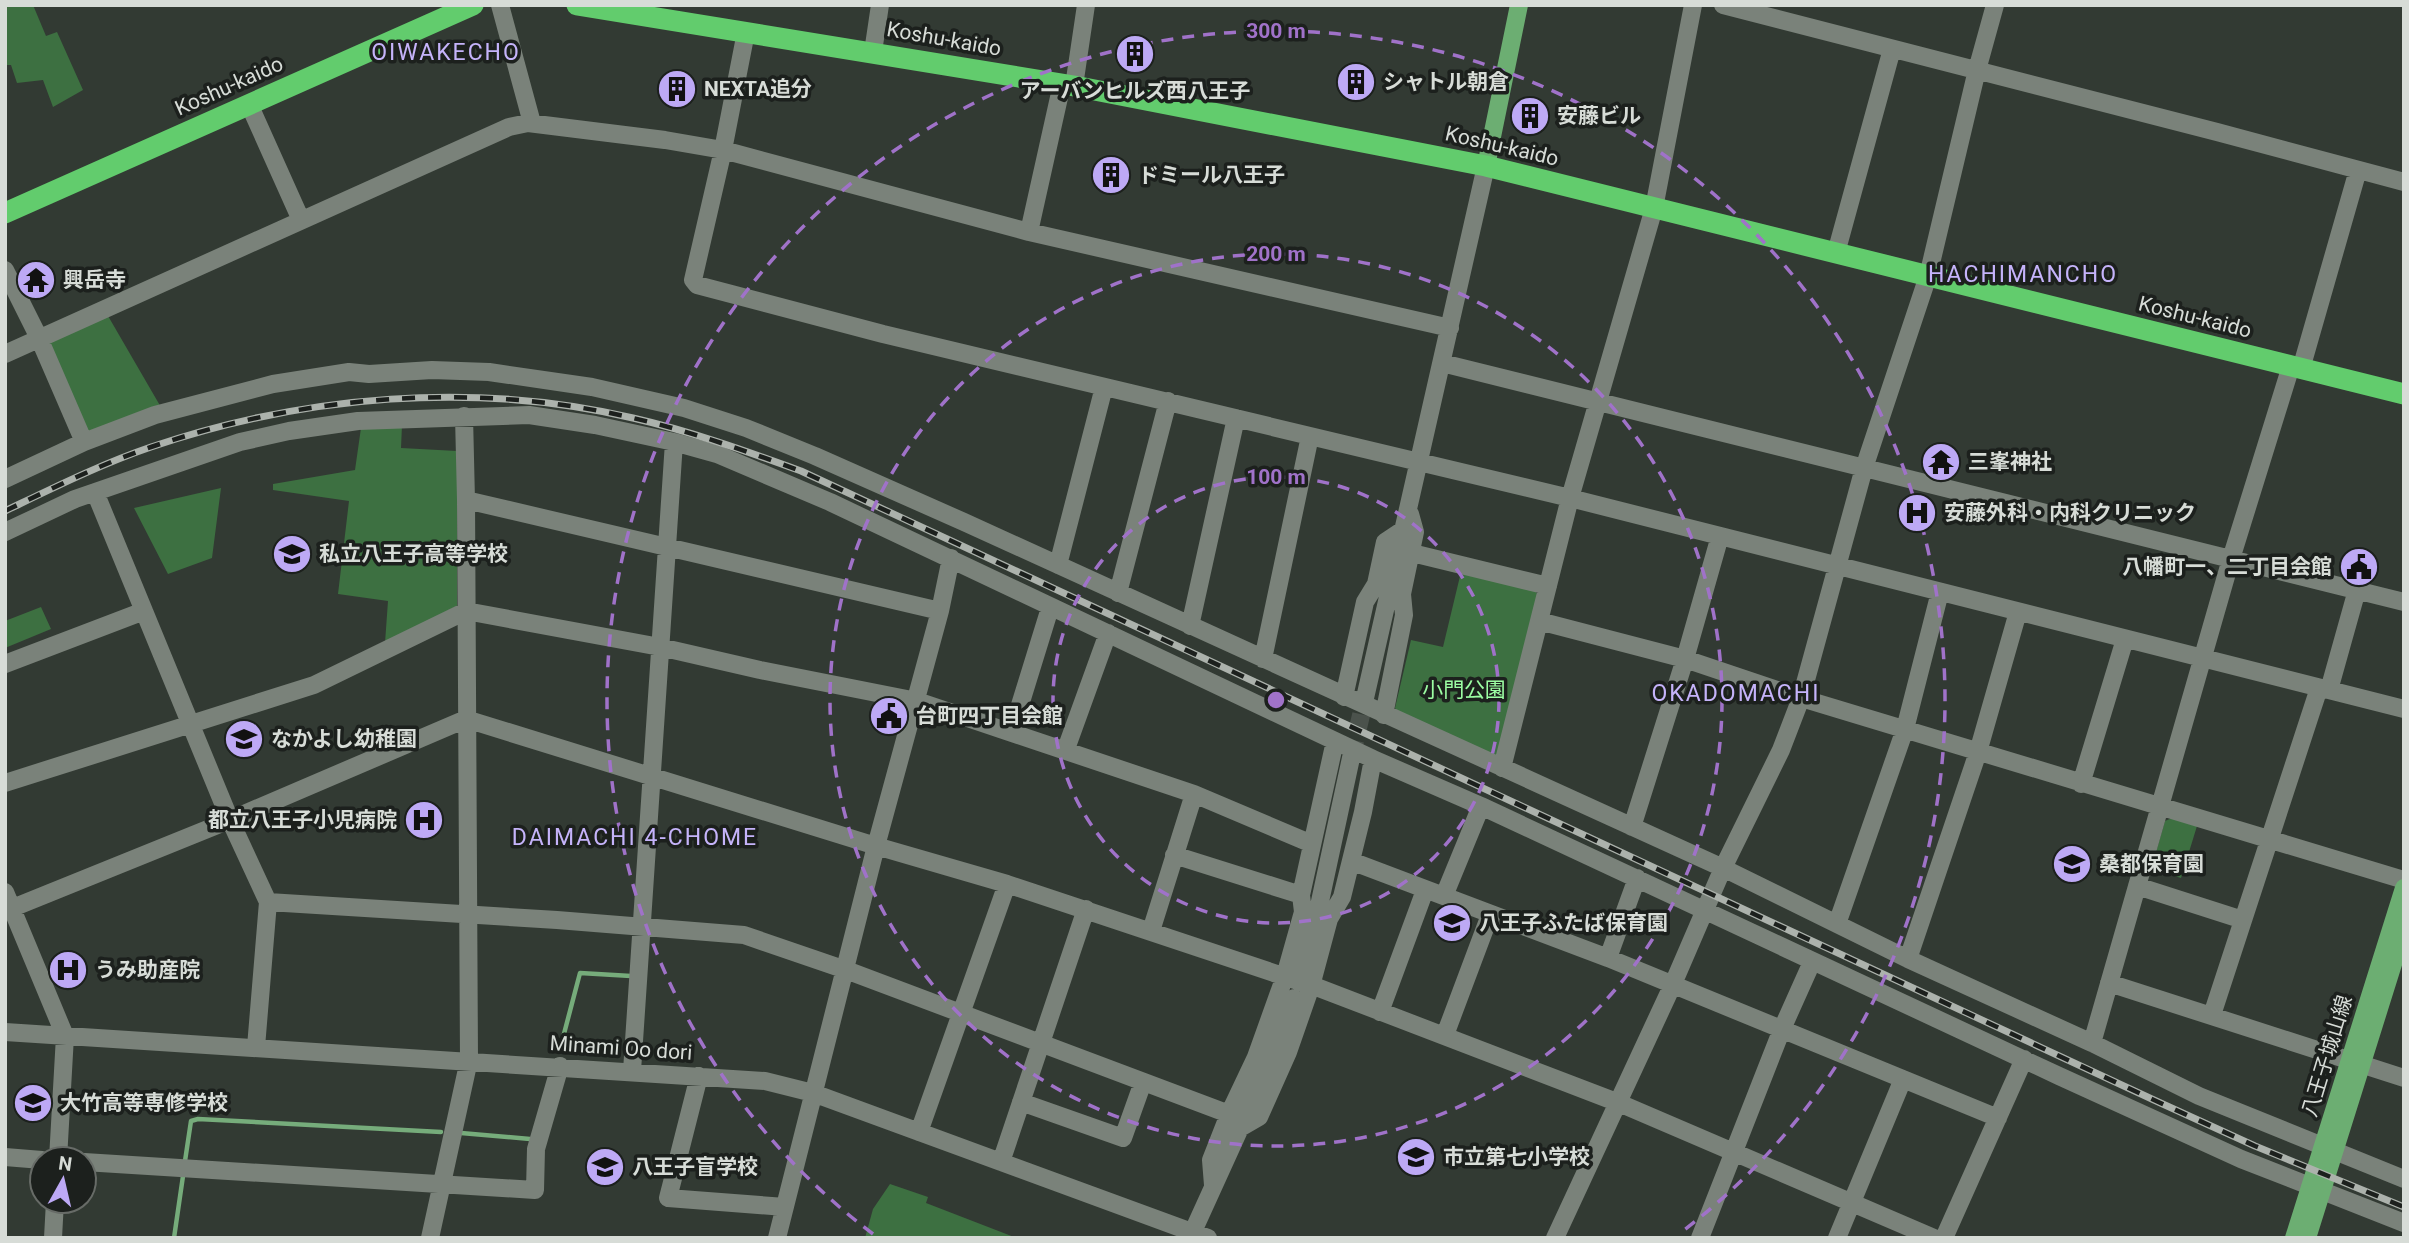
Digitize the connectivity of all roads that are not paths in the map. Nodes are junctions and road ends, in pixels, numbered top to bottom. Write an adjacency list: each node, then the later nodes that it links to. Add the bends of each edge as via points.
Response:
1 (473, 5): 15 (highway, Koshu-kaido)
2 (500, 5): 16 (street)
3 (576, 5): 10 (highway, Koshu-kaido)
4 (880, 5): 12 (street)
5 (1086, 5): 14 (street)
6 (1519, 5): 18 (main road)
7 (1693, 5): 21 (street)
8 (1723, 5): 11 (street)
9 (1995, 5): 13 (street)
10 (747, 32): 12 (highway, Koshu-kaido); 17 (street)
11 (1892, 49): 13 (street); 25 (street)
12 (873, 52): 14 (highway, Koshu-kaido)
13 (1977, 70): 19 (street); 27 (street)
14 (1068, 85): 18 (highway, Koshu-kaido); 24 (street)
15 (249, 104): 22 (highway, Koshu-kaido); 23 (street)
16 (532, 124): 17 (street); 23 (street, via 509,127)
17 (723, 150): 24 (street); 33 (street, via 693,281 697,285)
18 (1486, 166): 21 (highway, Koshu-kaido); 28 (street)
19 (2358, 170): 20 (street); 32 (street)
20 (2404, 182)
21 (1654, 208): 25 (highway, Koshu-kaido); 36 (street)
22 (5, 213)
23 (302, 220): 29 (street)
24 (1029, 232): 28 (street)
25 (1836, 253): 27 (highway, Koshu-kaido)
26 (5, 270): 29 (street)
27 (1928, 276): 32 (highway, Koshu-kaido); 43 (street)
28 (1450, 328): 31 (street)
29 (39, 338): 30 (street); 40 (street)
30 (5, 354)
31 (1442, 363): 36 (street); 42 (street)
32 (2296, 368): 34 (highway, Koshu-kaido); 55 (street)
33 (1104, 387): 35 (street); 56 (street)
34 (2404, 394)
35 (1168, 401): 38 (street); 61 (street)
36 (1596, 402): 43 (street); 46 (street)
37 (464, 416): 41 (street, via 528,415); 45 (street, via 358,421 289,431 240,442); 47 (street)
38 (1236, 418): 39 (street); 69 (street)
39 (1310, 436): 42 (street); 74 (street)
40 (84, 442): 44 (street); 56 (street, via 223,396 349,372 432,370 540,379 684,408 746,428)
41 (674, 442): 52 (street); 54 (street, via 764,473)
42 (1420, 461): 46 (street); 48 (street)
43 (1864, 468): 55 (street); 57 (street)
44 (5, 479)
45 (95, 492): 50 (street); 64 (street)
46 (1570, 498): 51 (street); 58 (street)
47 (466, 500): 52 (street); 65 (street)
48 (1409, 510): 49 (street); 53 (street, via 1415,532)
49 (1403, 530): 78 (street, via 1385,542 1377,583 1365,602); 79 (street)
50 (5, 532)
51 (1720, 536): 57 (street); 75 (street)
52 (666, 546): 66 (street); 72 (street)
53 (1412, 553): 58 (street); 83 (street)
54 (951, 558): 63 (street); 66 (street)
55 (2231, 559): 59 (street); 73 (street)
56 (1058, 565): 61 (street)
57 (1839, 566): 60 (street); 80 (street)
58 (1548, 586): 68 (street)
59 (2357, 590): 62 (street); 77 (street)
60 (1940, 592): 67 (street); 86 (street)
61 (1118, 593): 69 (street)
62 (2404, 601)
63 (1050, 608): 70 (street); 87 (street)
64 (144, 611): 76 (street); 85 (street)
65 (466, 611): 72 (street); 84 (street); 85 (street, via 314,685)
66 (940, 611): 81 (street)
67 (2018, 612): 71 (street); 90 (street)
68 (1539, 621): 75 (street); 93 (street)
69 (1190, 625): 74 (street)
70 (1108, 633): 88 (street); 89 (street)
71 (2125, 639): 73 (street); 96 (street)
72 (660, 647): 81 (street); 94 (street)
73 (2203, 658): 77 (street); 99 (street)
74 (1263, 659): 78 (street)
75 (1685, 659): 80 (street); 101 (street)
76 (5, 664)
77 (2324, 689): 82 (street); 102 (street)
78 (1344, 697): 83 (street)
79 (1365, 698)
80 (1801, 698): 86 (street); 107 (street, via 1781,750)
81 (917, 701): 87 (street); 104 (street)
82 (2404, 709)
83 (1384, 715): 93 (street)
84 (466, 719): 94 (street); 100 (street); 120 (street)
85 (192, 724): 95 (street); 100 (street)
86 (1905, 729): 90 (street); 123 (street)
87 (1012, 731): 89 (street)
88 (1335, 741): 92 (street); 103 (street)
89 (1066, 750): 97 (street)
90 (1978, 752): 96 (street); 128 (street)
91 (1351, 758): 131 (street)
92 (1373, 759): 98 (street); 106 (street)
93 (1502, 768): 101 (street)
94 (652, 776): 104 (street); 124 (street)
95 (5, 783)
96 (2081, 784): 99 (street)
97 (1194, 794): 103 (street); 105 (street)
98 (1480, 806): 108 (street); 115 (street)
99 (2160, 807): 102 (street); 111 (street)
100 (230, 820): 116 (street); 117 (street)
101 (1632, 827): 107 (street)
102 (2271, 839): 109 (street); 122 (street)
103 (1312, 844): 114 (street)
104 (876, 846): 110 (street); 130 (street)
105 (1174, 855): 114 (street); 125 (street)
106 (1351, 861): 113 (street); 131 (street, via 1342,897)
107 (1723, 868): 119 (street); 123 (street)
108 (1637, 878): 119 (street); 127 (street)
109 (2404, 880)
110 (1007, 884): 118 (street); 136 (street)
111 (2137, 886): 122 (street); 133 (street)
112 (2404, 888): 126 (main road, 八王子城山線)
113 (1425, 890): 115 (street); 135 (street)
114 (1301, 895): 131 (street)
115 (1444, 897): 121 (street)
116 (268, 902): 120 (street); 144 (street)
117 (7, 904): 141 (street)
118 (1086, 909): 125 (street); 143 (street)
119 (1705, 910): 129 (street); 132 (street)
120 (468, 914): 124 (street); 146 (street)
121 (1490, 915): 127 (street); 140 (street)
122 (2243, 920): 137 (street)
123 (1837, 924): 128 (street)
124 (643, 926): 130 (street, via 744,936); 149 (street)
125 (1151, 930): 131 (street)
126 (2399, 936): 147 (main road, 八王子城山線)
127 (1608, 958): 132 (street)
128 (1908, 959): 142 (street)
129 (1812, 962): 138 (street); 145 (street)
130 (846, 970): 136 (street); 154 (street)
131 (1300, 977): 135 (street); 158 (street, via 1256,1057); 158 (street, via 1288,1052 1259,1117)
132 (1674, 984): 138 (street); 156 (street)
133 (2109, 984): 137 (street); 142 (street)
134 (1294, 998): 158 (street)
135 (1380, 1012): 140 (street)
136 (962, 1014): 143 (street); 159 (street)
137 (2212, 1015): 147 (street)
138 (1782, 1029): 152 (street); 162 (street)
139 (5, 1031): 141 (street, Minami Oo dori)
140 (1445, 1035): 156 (street)
141 (65, 1036): 144 (street, Minami Oo dori); 160 (street)
142 (2092, 1043): 161 (street, via 2199,1096)
143 (1041, 1044): 153 (street); 155 (street)
144 (256, 1048): 146 (street, Minami Oo dori)
145 (2024, 1059): 157 (street); 169 (street)
146 (469, 1060): 148 (street, Minami Oo dori); 168 (street)
147 (2355, 1062): 151 (street); 161 (main road, 八王子城山線)
148 (560, 1066): 149 (street, Minami Oo dori); 168 (street, via 536,1149 535,1190)
149 (632, 1071): 150 (street, Minami Oo dori)
150 (699, 1076): 154 (street, Minami Oo dori, via 765,1081); 171 (street, via 668,1198)
151 (2404, 1078)
152 (1903, 1079): 157 (street); 170 (street)
153 (1143, 1082): 155 (street, via 1123,1138); 158 (street)
154 (813, 1093): 159 (street, Minami Oo dori); 171 (street)
155 (1021, 1102): 165 (street)
156 (1619, 1103): 162 (street); 178 (street)
157 (1998, 1118): 181 (street)
158 (1234, 1121): 174 (street, via 1211,1160 1213,1185)
159 (919, 1132): 165 (street, Minami Oo dori)
160 (59, 1145)
161 (2328, 1149): 167 (street); 169 (main road, 八王子城山線)
162 (1735, 1152): 170 (street); 179 (street)
163 (5, 1157): 164 (street)
164 (28, 1159)
165 (1001, 1162): 174 (street, Minami Oo dori)
166 (98, 1163): 168 (street)
167 (2404, 1179)
168 (442, 1186): 176 (street)
169 (2316, 1189): 173 (street); 182 (main road, 八王子城山線); 183 (main road, 八王子城山線)
170 (1852, 1202): 180 (street); 181 (street)
171 (785, 1207): 177 (street)
172 (54, 1215): 175 (street)
173 (2404, 1223)
174 (1197, 1236)
175 (53, 1238)
176 (430, 1238)
177 (777, 1238)
178 (1555, 1238)
179 (1700, 1238)
180 (1837, 1238)
181 (1935, 1238)
182 (2294, 1238)
183 (2306, 1238)

